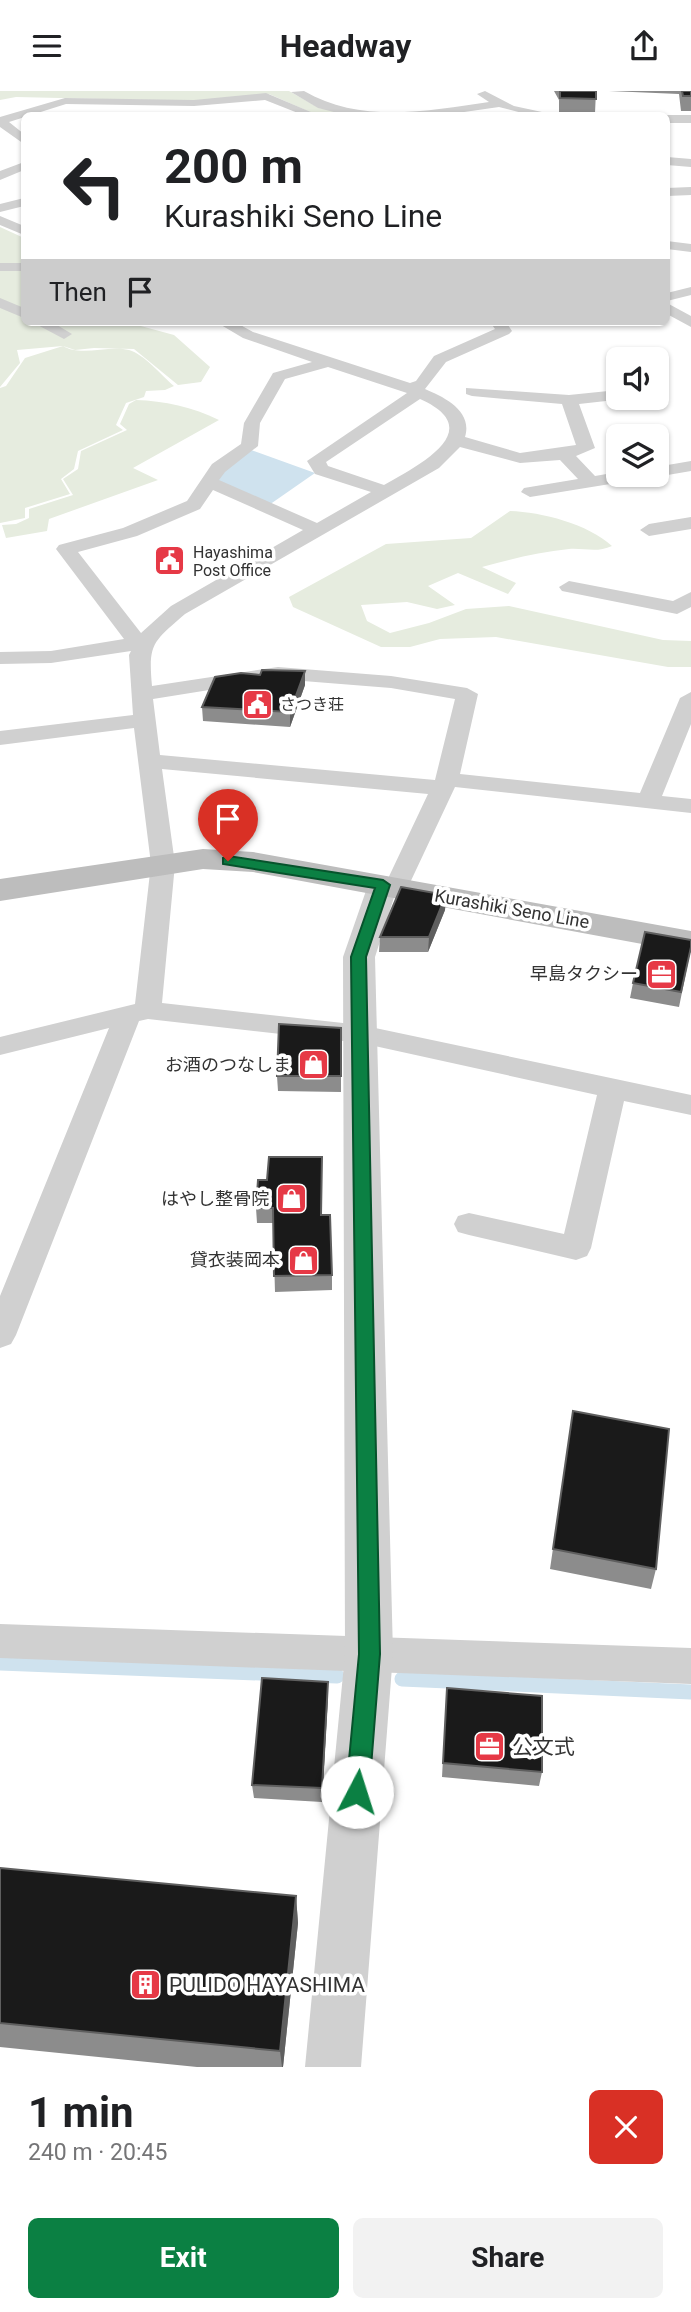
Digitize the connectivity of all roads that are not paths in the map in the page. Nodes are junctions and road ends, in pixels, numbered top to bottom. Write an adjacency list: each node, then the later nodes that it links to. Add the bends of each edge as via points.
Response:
1 (295, 91): 10 (street, via 324,107)
2 (478, 91): 4 (street)
3 (194, 103): 5 (street, via 65,101); 8 (street); 9 (street, via 266,96)
4 (499, 104): 11 (street); 12 (street)
5 (30, 111): 6 (street); 7 (street)
6 (27, 112)
7 (35, 112)
8 (167, 112)
9 (305, 112)
10 (352, 112)
11 (448, 112)
12 (536, 112)
13 (21, 114): 16 (street)
14 (670, 119): 15 (street)
15 (691, 119)
16 (0, 121): 17 (street)
17 (21, 138)
18 (670, 160): 19 (street)
19 (691, 163)
20 (21, 167): 21 (street)
21 (0, 176)
22 (691, 191): 23 (street)
23 (670, 192)
24 (21, 203): 25 (street)
25 (0, 208)
26 (0, 220): 27 (street)
27 (21, 230)
28 (670, 245): 29 (street)
29 (691, 248)
30 (0, 267): 31 (street)
31 (21, 267)
32 (691, 291): 33 (street)
33 (670, 296)
34 (0, 303): 36 (street)
35 (670, 310): 37 (street)
36 (21, 313)
37 (691, 322)
38 (48, 326): 41 (street)
39 (231, 326): 42 (street)
40 (501, 326): 44 (street, via 503,331 440,359)
41 (64, 334)
42 (328, 362): 44 (street); 55 (street, via 279,376 252,423 249,446 218,468)
43 (484, 375): 45 (street)
44 (415, 391): 48 (street); 58 (street, via 316,461 321,470)
45 (472, 391): 47 (street); 48 (street)
46 (606, 396): 47 (street)
47 (569, 400): 50 (street, via 586,448)
48 (445, 404): 49 (street, via 456,417)
49 (455, 440): 50 (street, via 520,458); 58 (street, via 433,464)
50 (564, 454): 56 (street)
51 (691, 466): 52 (street)
52 (669, 470)
53 (669, 475): 57 (street)
54 (606, 480): 56 (street)
55 (209, 482): 61 (street); 65 (street, via 194,505 130,532 66,549)
56 (591, 482): 59 (street)
57 (683, 484)
58 (385, 491): 61 (street)
59 (530, 492)
60 (691, 523): 62 (street)
61 (318, 530): 65 (street, via 178,610)
62 (649, 530)
63 (569, 587): 64 (street, via 677,608)
64 (691, 598)
65 (142, 642): 66 (street, via 51,657); 67 (street)
66 (0, 658)
67 (142, 694): 69 (street); 72 (street, via 278,673 391,682 467,694)
68 (691, 698): 73 (street)
69 (144, 720): 70 (street); 71 (street)
70 (0, 739)
71 (149, 761): 72 (street); 75 (street)
72 (445, 783): 73 (street); 76 (street)
73 (648, 801): 74 (street)
74 (691, 806)
75 (163, 864): 76 (main road, Kurashiki Seno Line, via 203,859 253,862); 77 (main road, Kurashiki Seno Line); 79 (street)
76 (390, 886): 78 (main road, Kurashiki Seno Line); 80 (street, via 359,957)
77 (0, 890)
78 (691, 942)
79 (138, 1013): 80 (street); 81 (street); 85 (street)
80 (360, 1034): 82 (street); 87 (street)
81 (0, 1046)
82 (613, 1088): 83 (street); 84 (street, via 576,1248)
83 (691, 1105)
84 (469, 1224)
85 (0, 1335)
86 (0, 1641): 87 (street)
87 (369, 1654): 88 (street); 89 (street)
88 (691, 1666)
89 (333, 2067)

